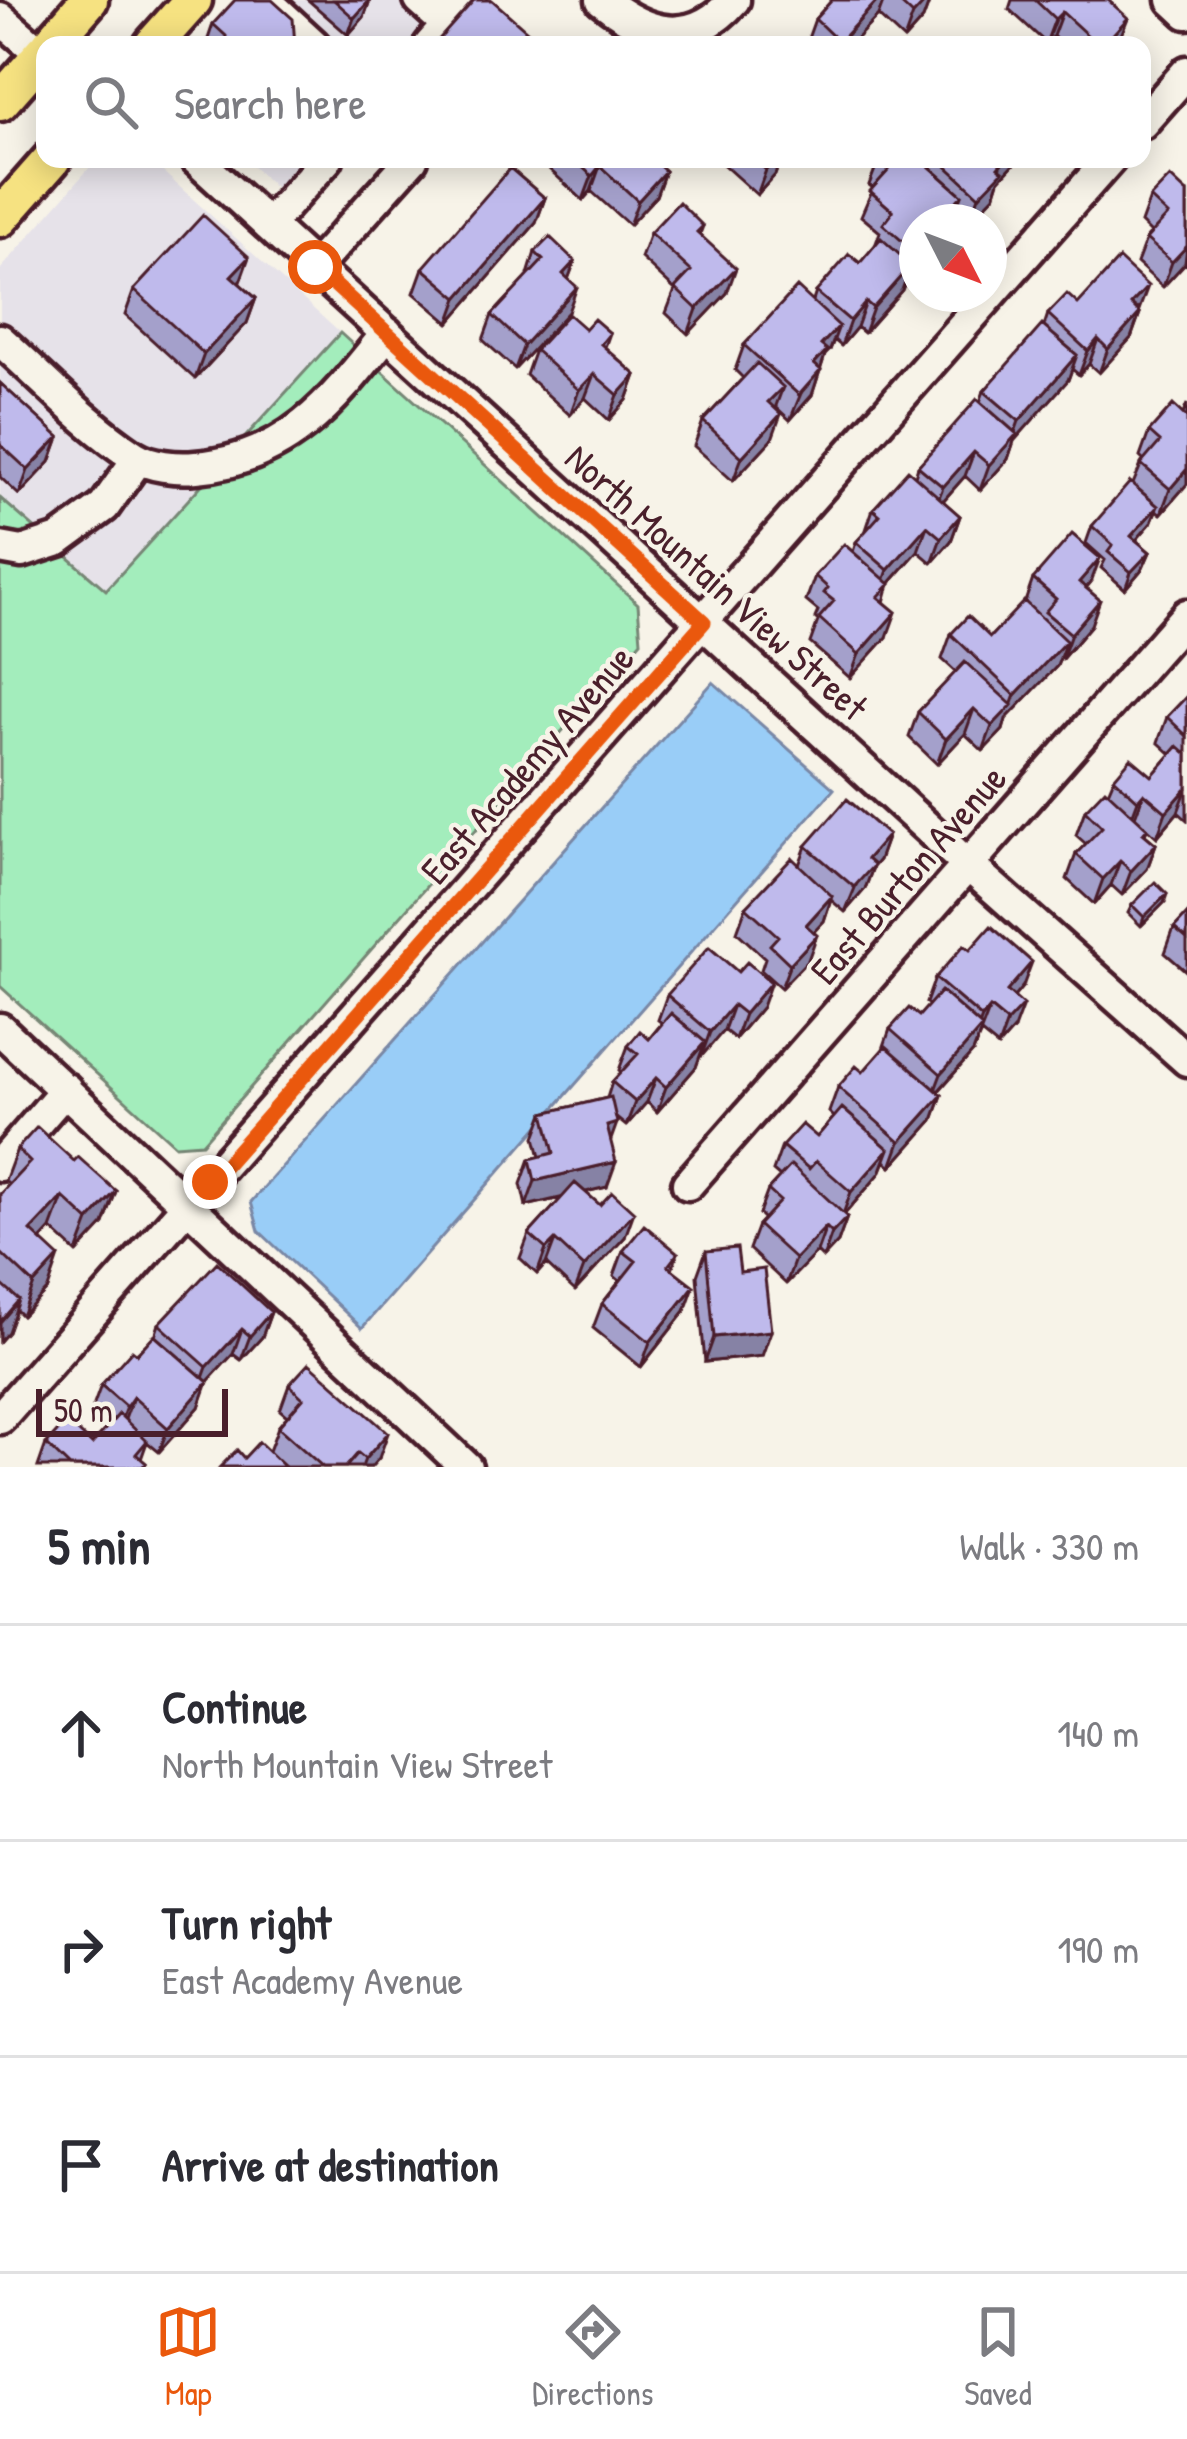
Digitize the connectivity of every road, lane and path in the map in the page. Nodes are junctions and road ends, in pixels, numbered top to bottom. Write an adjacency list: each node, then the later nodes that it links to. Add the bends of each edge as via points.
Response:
1 (89, 0): 12 (main road)
2 (193, 0): 13 (main road)
3 (265, 0): 14 (street)
4 (420, 0): 11 (street)
5 (470, 0): 11 (street)
6 (602, 0): 7 (street, via 627,20 692,31)
7 (734, 0)
8 (1173, 0): 9 (street)
9 (1187, 13)
10 (0, 18): 15 (street)
11 (439, 35)
12 (59, 36)
13 (161, 36)
14 (304, 36)
15 (36, 45)
16 (36, 62): 18 (main road)
17 (1187, 72): 19 (street)
18 (0, 102)
19 (1151, 113)
20 (44, 168): 25 (main road)
21 (206, 168): 26 (street, North Mountain View Street)
22 (319, 168): 26 (street)
23 (404, 168): 27 (street)
24 (1102, 168): 33 (street, East Academy Avenue)
25 (0, 218)
26 (268, 225): 27 (street, North Mountain View Street)
27 (315, 267): 28 (street, North Mountain View Street)
28 (387, 333): 30 (street, via 318,414 267,451 181,469); 33 (street, North Mountain View Street)
29 (0, 340): 30 (street)
30 (138, 459): 31 (street, via 104,507 59,540 22,552)
31 (0, 548)
32 (1187, 615): 34 (street, East Burton Avenue)
33 (704, 622): 34 (street, North Mountain View Street); 40 (street, East Academy Avenue)
34 (968, 865): 36 (street, North Mountain View Street); 39 (street, East Burton Avenue)
35 (0, 1029): 37 (street)
36 (1187, 1060)
37 (67, 1089): 38 (street); 40 (street)
38 (0, 1165)
39 (688, 1184)
40 (190, 1205): 41 (street, East Academy Avenue); 42 (street)
41 (0, 1418)
42 (451, 1462)

